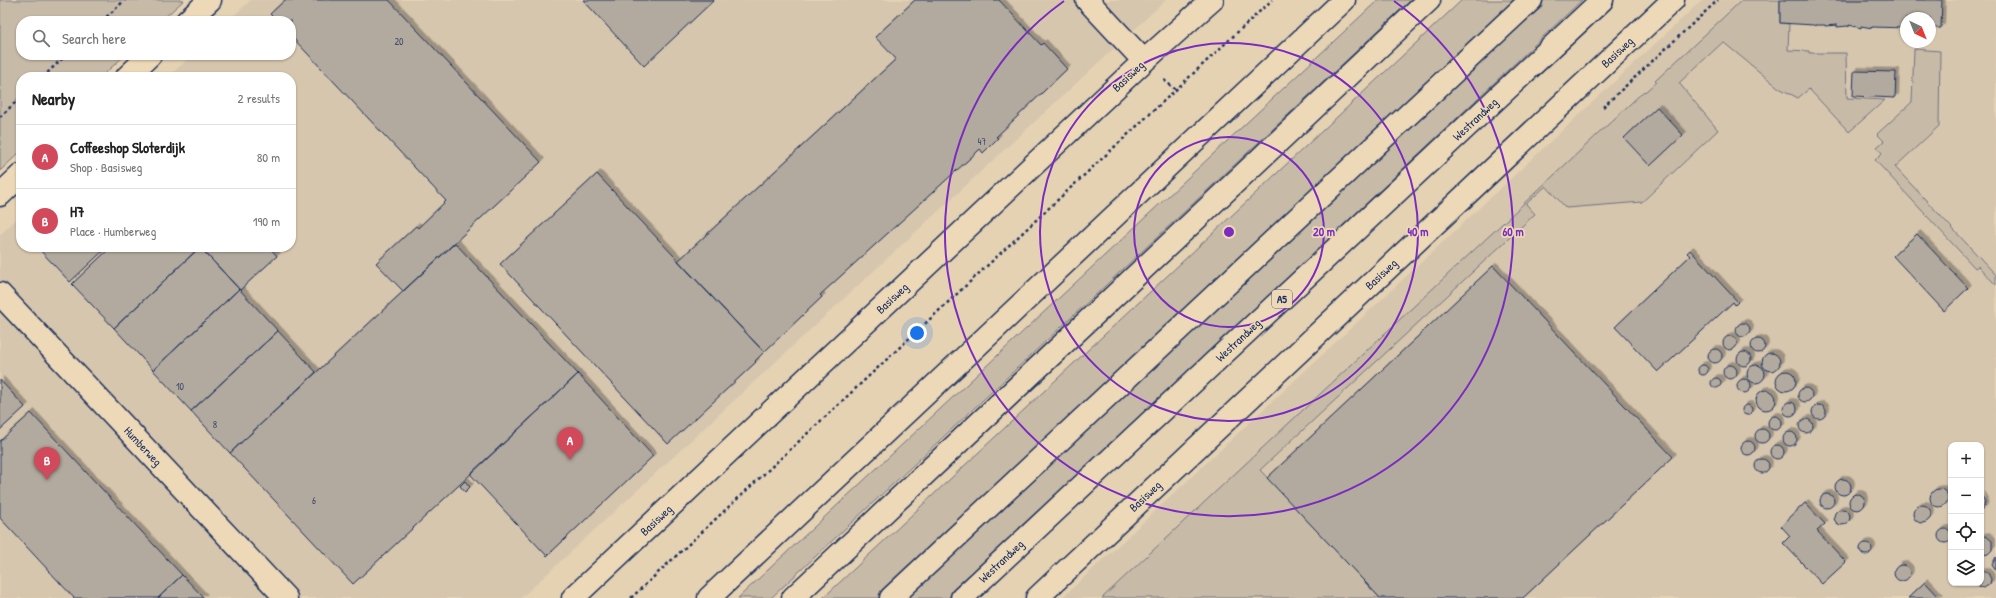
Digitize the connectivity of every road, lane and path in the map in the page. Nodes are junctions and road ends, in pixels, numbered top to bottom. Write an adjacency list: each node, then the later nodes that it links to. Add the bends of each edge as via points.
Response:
1 (125, 0): 11 (path)
2 (210, 0): 12 (main road)
3 (1087, 0): 15 (main road)
4 (1212, 0): 15 (main road, Basisweg)
5 (1272, 0): 25 (path)
6 (1344, 0): 26 (main road)
7 (1429, 0): 27 (main road)
8 (1531, 0): 28 (main road)
9 (1602, 0): 29 (main road, Westrandweg / A5)
10 (1673, 0): 30 (main road, Basisweg)
11 (107, 16)
12 (192, 16)
13 (61, 60): 16 (path)
14 (145, 60): 17 (main road)
15 (1144, 61): 24 (main road, Basisweg)
16 (48, 72)
17 (132, 72)
18 (16, 102): 19 (path)
19 (0, 117)
20 (16, 180): 21 (main road)
21 (0, 195)
22 (0, 294): 23 (main road, Humberweg)
23 (286, 598)
24 (573, 598)
25 (631, 598)
26 (709, 598)
27 (793, 598)
28 (891, 598)
29 (962, 598)
30 (1037, 598)

